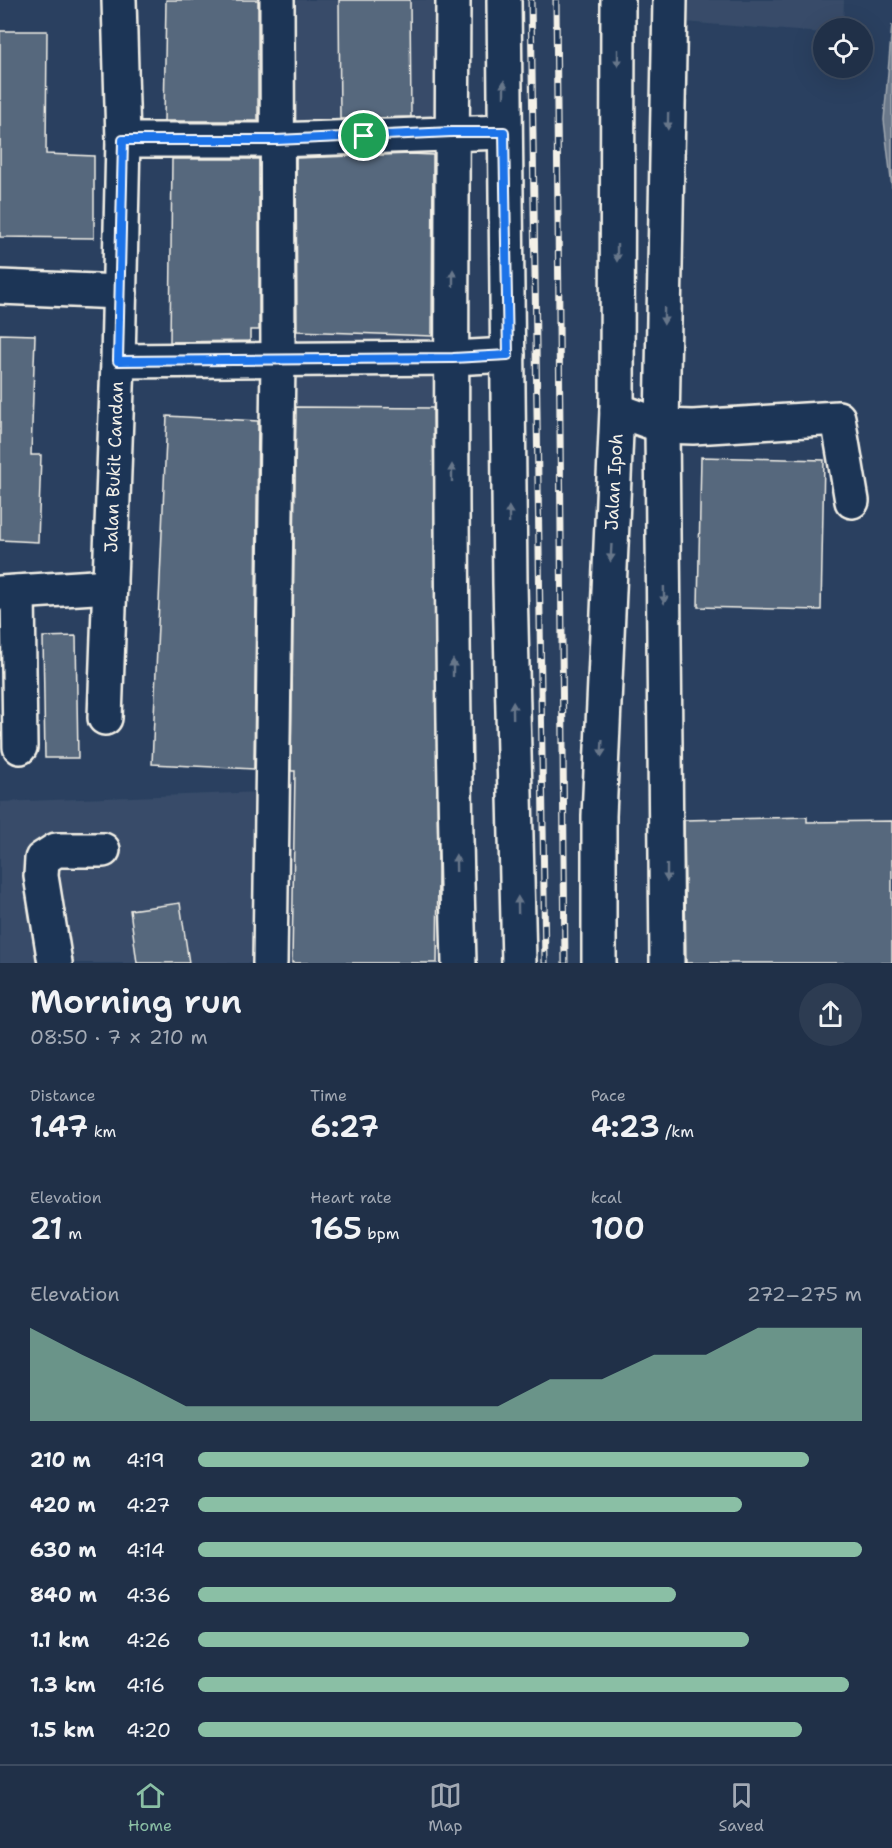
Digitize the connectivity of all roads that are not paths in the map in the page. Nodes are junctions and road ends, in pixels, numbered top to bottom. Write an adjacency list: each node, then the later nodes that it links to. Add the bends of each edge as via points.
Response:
1 (119, 0): 9 (street, Jalan Bukit Candan)
2 (277, 0): 10 (street)
3 (453, 0): 7 (street)
4 (504, 0): 8 (street, one-way to 4)
5 (618, 0): 17 (street, Jalan Ipoh, one-way to 17)
6 (670, 0): 18 (street, one-way to 18)
7 (452, 132): 8 (street); 10 (street); 14 (street, one-way to 7)
8 (504, 132): 13 (street)
9 (123, 140): 10 (street); 12 (street, Jalan Bukit Candan)
10 (276, 140): 15 (street)
11 (0, 287): 12 (street)
12 (120, 292): 16 (street, Jalan Bukit Candan)
13 (508, 355): 14 (street); 28 (street, one-way to 13)
14 (453, 358): 15 (street); 27 (street, one-way to 14, via 454,770)
15 (278, 359): 16 (street); 26 (street)
16 (118, 361): 20 (street, Jalan Bukit Candan)
17 (617, 410): 18 (street); 29 (street, Jalan Ipoh, one-way to 29, via 599,816)
18 (662, 426): 19 (street, via 838,418); 30 (street, one-way to 30)
19 (852, 501)
20 (110, 586): 21 (street); 22 (street, Jalan Bukit Candan)
21 (9, 592): 23 (street)
22 (105, 718)
23 (20, 747)
24 (103, 850): 25 (street, via 56,850 42,859 41,876)
25 (55, 963)
26 (270, 963)
27 (459, 963)
28 (519, 963)
29 (599, 963)
30 (667, 963)

